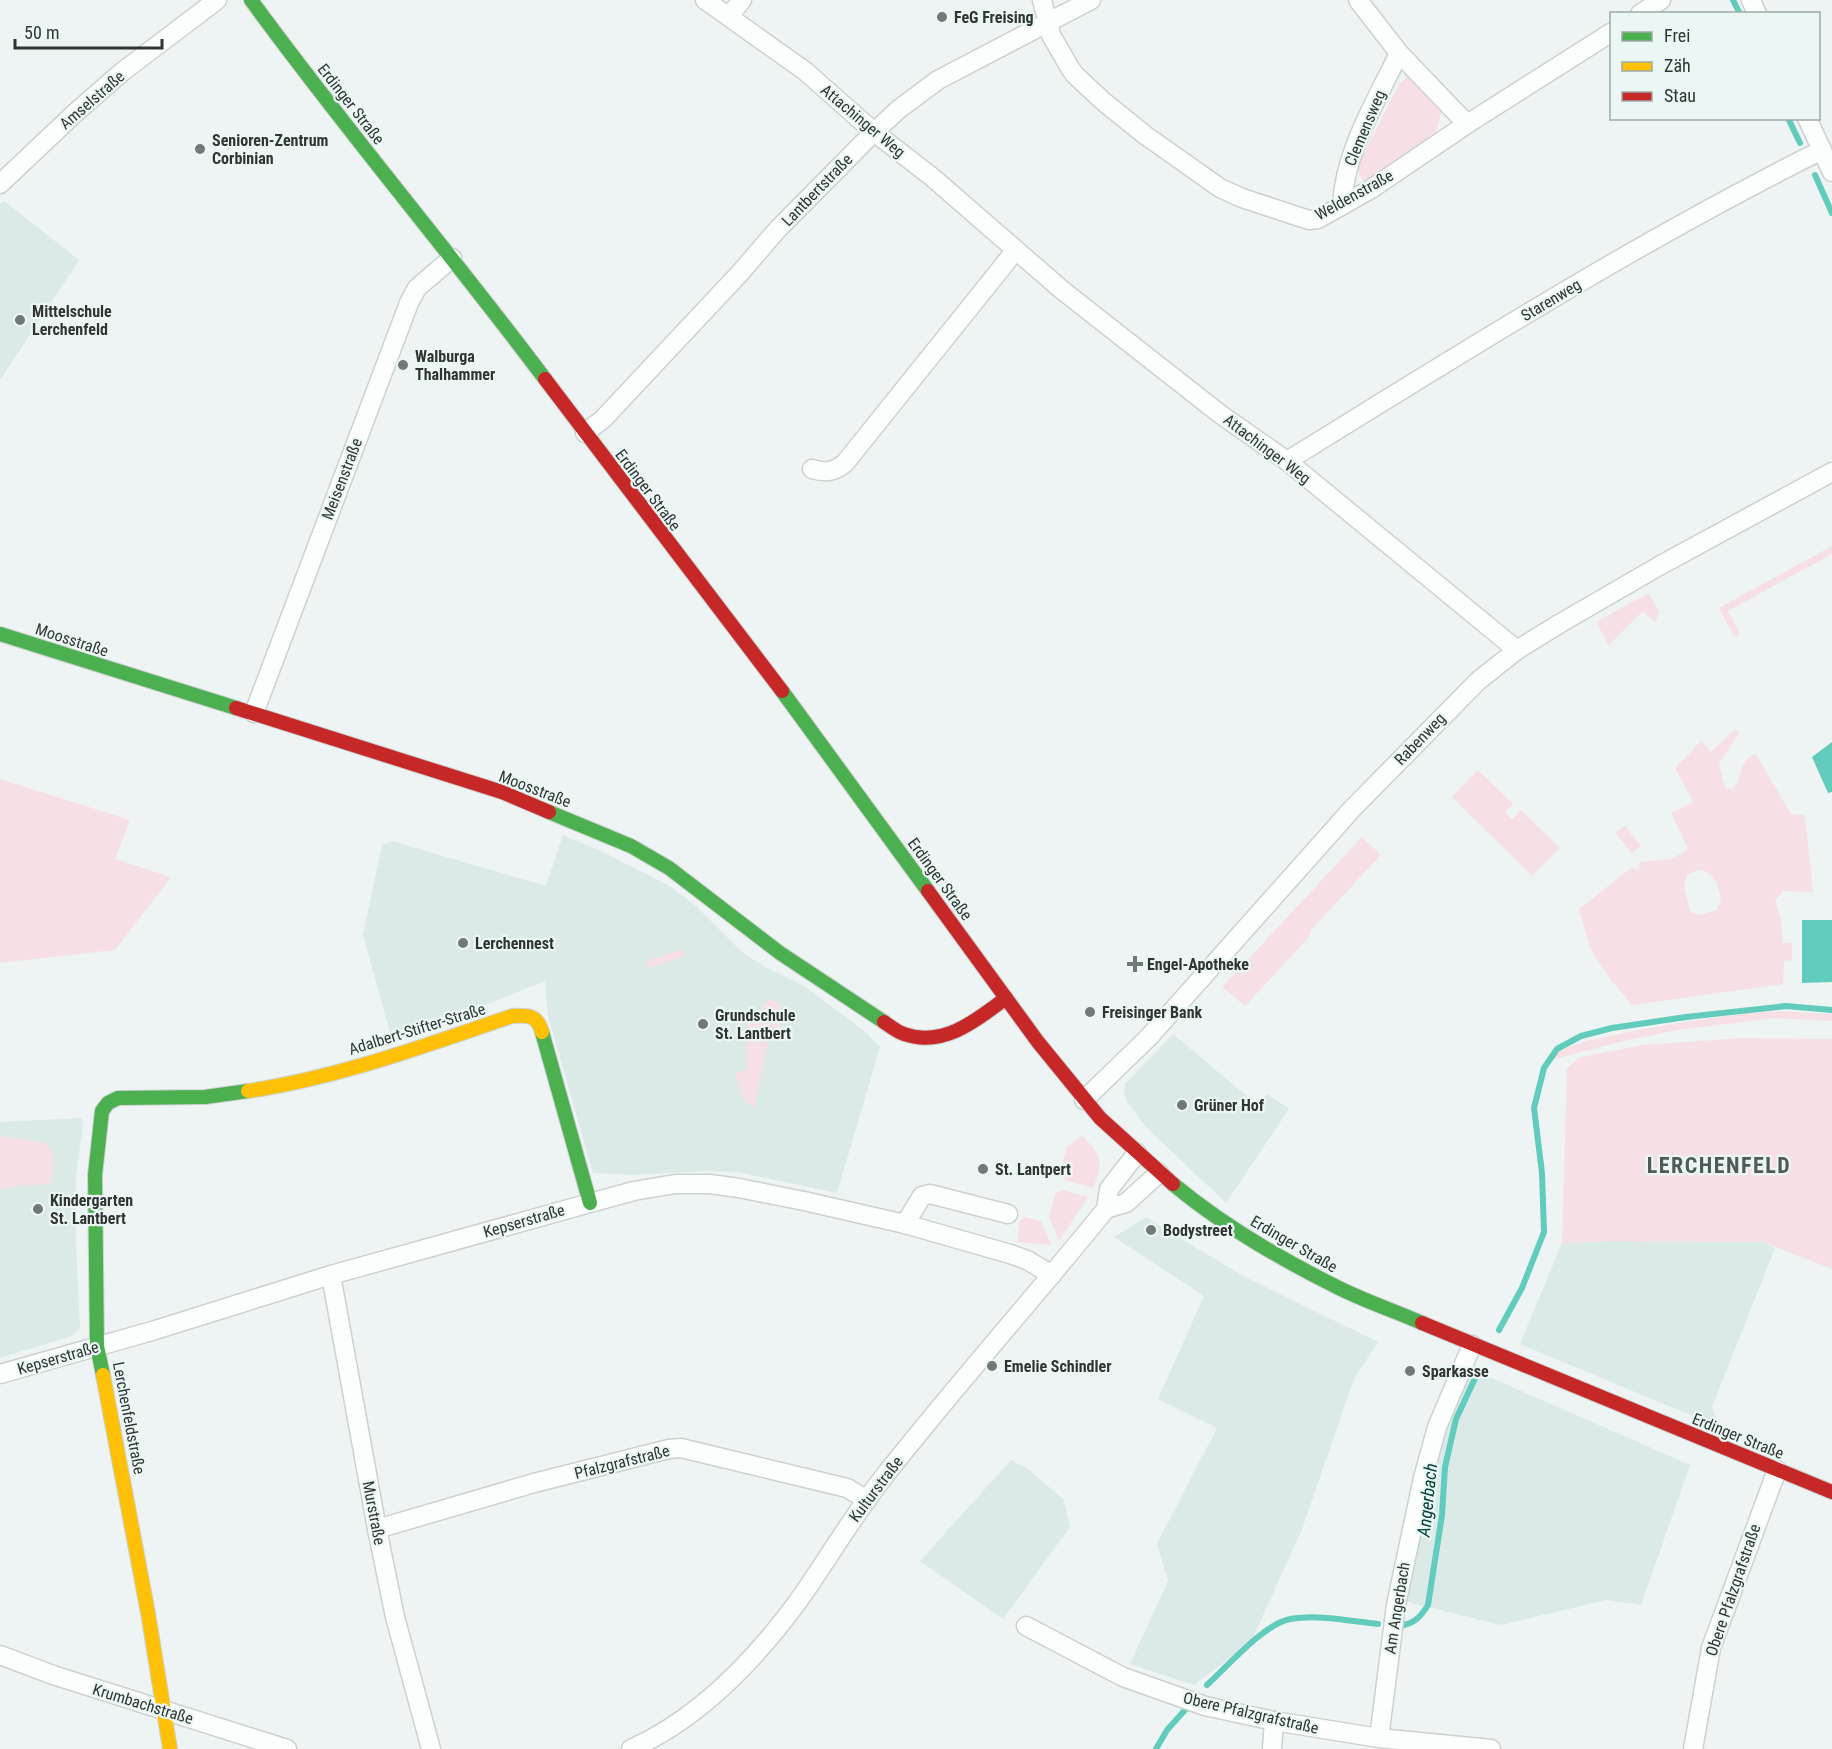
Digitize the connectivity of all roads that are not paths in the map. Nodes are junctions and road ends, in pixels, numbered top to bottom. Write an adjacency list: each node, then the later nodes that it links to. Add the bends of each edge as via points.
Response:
1 (217, 0): 19 (street, Amselstraße, via 122,72)
2 (251, 0): 22 (street, Erdinger Straße)
3 (705, 0): 10 (street, Attachinger Weg)
4 (742, 0): 10 (street)
5 (1042, 0): 11 (street, Weldenstraße)
6 (1091, 0): 11 (street, Lantbertstraße)
7 (1358, 0): 13 (street)
8 (1661, 0): 9 (street)
9 (1643, 12)
10 (729, 16): 16 (street, Attachinger Weg, via 805,71)
11 (1047, 22): 16 (street, Lantbertstraße, via 923,89); 20 (street, Weldenstraße, via 1075,75 1145,135 1220,188 1309,220)
12 (1610, 33): 15 (street, Weldenstraße)
13 (1399, 53): 15 (street); 20 (street, Clemensweg, via 1349,160)
14 (1808, 120): 17 (street)
15 (1467, 124): 20 (street, Weldenstraße)
16 (874, 132): 21 (street, Attachinger Weg, via 932,177); 23 (street, Lantbertstraße)
17 (1822, 150): 18 (street); 24 (street, Starenweg, via 1734,194 1616,261)
18 (1832, 172)
19 (0, 184)
20 (1342, 205)
21 (1015, 251): 24 (street, Attachinger Weg, via 1139,352); 25 (street, via 845,463 836,470)
22 (452, 258): 23 (street, Erdinger Straße); 29 (street, Meisenstraße, via 417,288 409,303)
23 (585, 434): 30 (street, Erdinger Straße, via 793,706)
24 (1287, 461): 28 (street, Attachinger Weg)
25 (812, 469)
26 (1832, 472): 28 (street, Rabenweg, via 1648,572)
27 (0, 634): 29 (street, Moosstraße)
28 (1517, 650): 32 (street, Rabenweg, via 1478,681 1368,791 1149,1037)
29 (254, 714): 30 (street, Moosstraße, via 502,792 640,850 780,953 903,1034 920,1038 954,1034)
30 (1006, 998): 32 (street, Erdinger Straße)
31 (118, 1098): 35 (street, Adalbert-Stifter-Straße, via 205,1097 280,1086 416,1049 512,1016 527,1015 539,1023); 42 (street, Lerchenfeldstraße, via 102,1110 95,1175)
32 (1084, 1100): 33 (street, Erdinger Straße)
33 (1137, 1153): 34 (street, Erdinger Straße); 36 (street, Kulturstraße, via 1109,1189)
34 (1159, 1173): 36 (street, Kulturstraße, via 1126,1203); 41 (street, Erdinger Straße, via 1216,1217 1301,1268)
35 (590, 1203): 38 (street, Kepserstraße, via 658,1186 710,1184); 39 (street, Kepserstraße)
36 (1106, 1209): 40 (street, Kulturstraße)
37 (1008, 1214): 38 (street, via 930,1194 922,1196)
38 (905, 1224): 40 (street, Kepserstraße, via 1010,1254)
39 (331, 1275): 42 (street, Kepserstraße); 47 (street, Murstraße)
40 (1052, 1275): 46 (street, Kulturstraße)
41 (1472, 1345): 44 (street, Erdinger Straße); 52 (street, Am Angerbach, via 1437,1427 1421,1490 1396,1605)
42 (98, 1346): 43 (street, Kepserstraße); 50 (street, Lerchenfeldstraße)
43 (0, 1374)
44 (1777, 1470): 45 (street, Erdinger Straße); 59 (street, Obere Pfalzgrafstraße, via 1711,1648)
45 (1832, 1492)
46 (867, 1500): 47 (street, Pfalzgrafstraße, via 829,1483 693,1451 669,1449 534,1483); 56 (street, Kulturstraße, via 796,1603 753,1656 700,1706)
47 (377, 1530): 55 (street, Murstraße, via 395,1617)
48 (1026, 1626): 51 (street, Obere Pfalzgrafstraße, via 1123,1677 1205,1706)
49 (0, 1655): 50 (street, Krumbachstraße)
50 (164, 1711): 53 (street, Lerchenfeldstraße); 54 (street, Krumbachstraße)
51 (1274, 1721): 52 (street, Obere Pfalzgrafstraße); 57 (street)
52 (1379, 1738): 58 (street, Obere Pfalzgrafstraße)
53 (170, 1749)
54 (287, 1749)
55 (431, 1749)
56 (631, 1749)
57 (1272, 1749)
58 (1491, 1749)
59 (1693, 1749)

